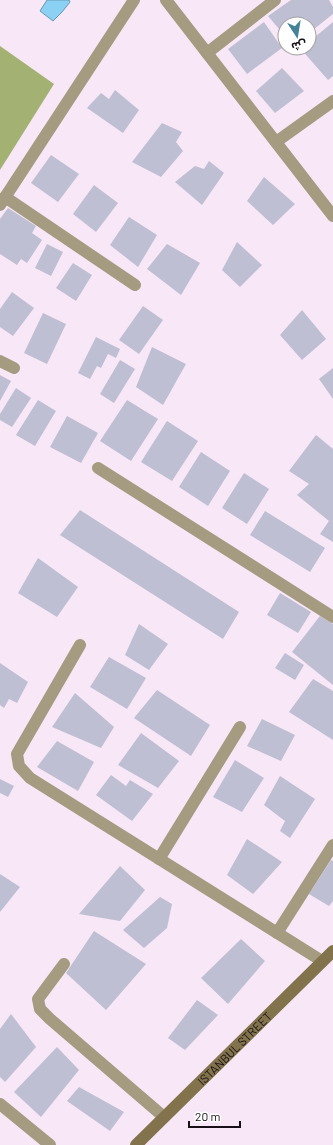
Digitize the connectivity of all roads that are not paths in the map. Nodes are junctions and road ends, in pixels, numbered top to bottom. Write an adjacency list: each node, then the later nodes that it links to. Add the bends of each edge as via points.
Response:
1 (134, 0): 7 (street)
2 (166, 0): 4 (street)
3 (274, 0): 4 (street)
4 (206, 53): 6 (street)
5 (333, 101): 6 (street)
6 (276, 142): 8 (street)
7 (3, 201): 9 (street)
8 (333, 216)
9 (135, 285)
10 (0, 361): 11 (street)
11 (14, 368)
12 (98, 468): 13 (street)
13 (333, 617)
14 (80, 645): 17 (street, via 17,754 19,766 30,778)
15 (240, 727): 17 (street)
16 (333, 845): 18 (street)
17 (159, 859): 18 (street)
18 (278, 933): 20 (street)
19 (333, 950): 20 (street, ISTANBUL STREET)
20 (322, 961): 23 (street, ISTANBUL STREET)
21 (64, 964): 23 (street, via 38,1000 40,1010)
22 (0, 1104): 24 (street)
23 (164, 1117): 25 (street, ISTANBUL STREET)
24 (50, 1145)
25 (136, 1145)

